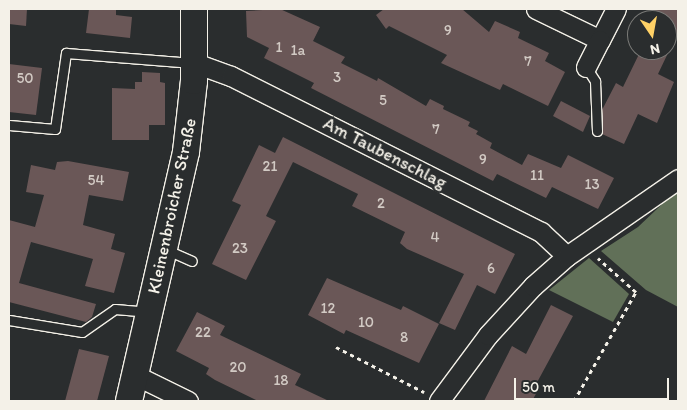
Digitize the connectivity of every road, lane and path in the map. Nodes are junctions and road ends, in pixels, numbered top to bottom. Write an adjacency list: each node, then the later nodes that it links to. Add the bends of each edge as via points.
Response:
1 (194, 9): 5 (street, Kleinenbroicher Straße)
2 (536, 9): 4 (street)
3 (616, 9): 4 (street)
4 (600, 40): 6 (street)
5 (195, 63): 7 (lane, via 66,53 55,128); 11 (street, Kleinenbroicher Straße, via 186,152); 12 (street, Am Taubenschlag, via 231,76 541,232)
6 (586, 67): 8 (lane, via 595,80)
7 (9, 125)
8 (597, 132)
9 (678, 179): 10 (street)
10 (585, 244): 12 (street); 21 (path, via 636,292)
11 (164, 249): 13 (lane); 14 (street, Kleinenbroicher Straße)
12 (567, 256): 20 (street, via 504,316)
13 (192, 261)
14 (150, 313): 15 (lane, via 115,309 82,332); 17 (street, Kleinenbroicher Straße)
15 (9, 320)
16 (336, 347): 20 (path)
17 (135, 375): 18 (street, Kleinenbroicher Straße); 19 (street)
18 (129, 401)
19 (188, 401)
20 (439, 401)
21 (574, 401)

